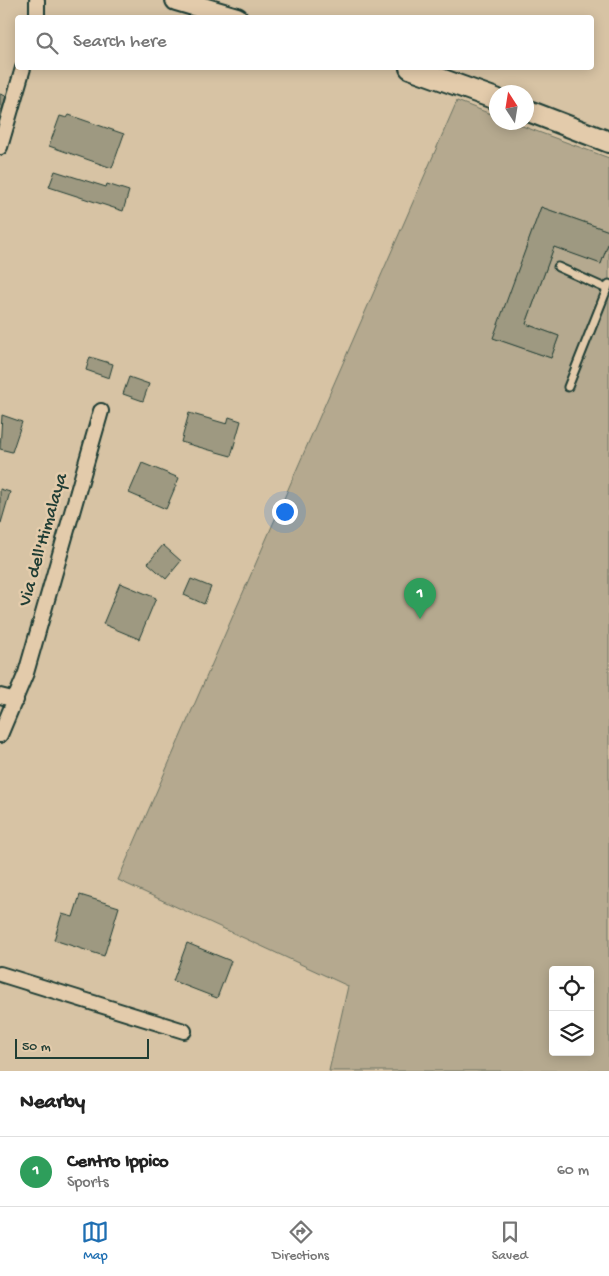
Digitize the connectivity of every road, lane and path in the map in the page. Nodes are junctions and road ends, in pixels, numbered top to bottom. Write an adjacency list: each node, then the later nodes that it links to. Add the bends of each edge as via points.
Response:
1 (37, 0): 3 (street)
2 (176, 0): 4 (main road)
3 (37, 15)
4 (227, 15)
5 (22, 70): 10 (street)
6 (416, 70): 7 (main road)
7 (489, 96)
8 (534, 113): 9 (main road)
9 (609, 142)
10 (0, 148)
11 (558, 267): 12 (lane)
12 (608, 286): 13 (lane)
13 (568, 387)
14 (101, 411): 16 (street, Via dell'Himalaya)
15 (0, 696): 16 (street)
16 (16, 700): 17 (street, Via dell'Himalaya)
17 (0, 735)
18 (0, 974): 19 (street)
19 (184, 1031)

